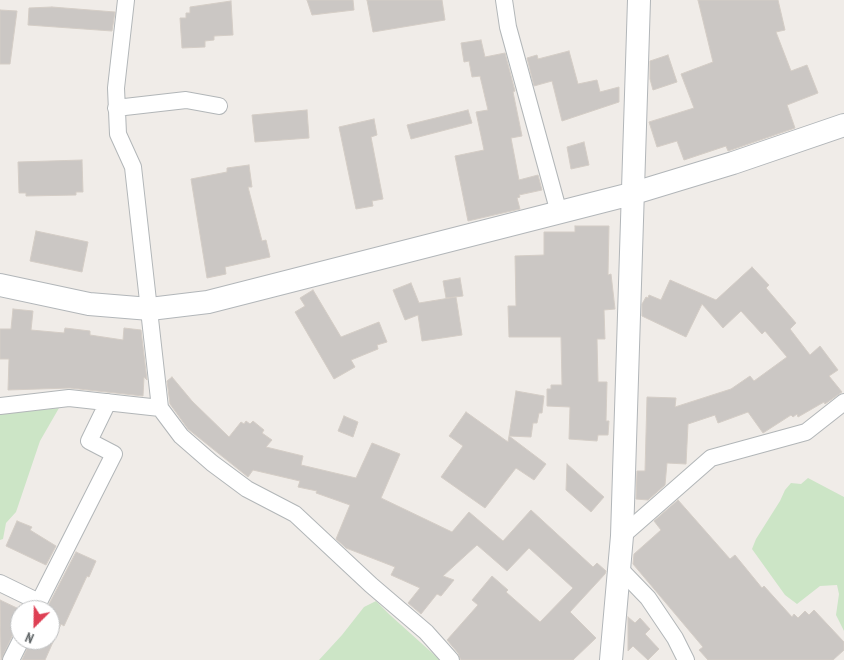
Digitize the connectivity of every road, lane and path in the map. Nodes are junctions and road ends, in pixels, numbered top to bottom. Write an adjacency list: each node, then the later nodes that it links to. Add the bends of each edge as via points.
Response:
1 (121, 0): 2 (street)
2 (126, 0): 6 (street)
3 (504, 0): 9 (street, via 508,27)
4 (639, 0): 8 (street)
5 (219, 106): 6 (street, via 186,100)
6 (116, 108): 11 (street, via 118,134 133,168)
7 (844, 125): 8 (street)
8 (631, 194): 9 (street); 16 (street)
9 (559, 213): 11 (street, via 208,302)
10 (0, 285): 11 (street, via 89,304)
11 (150, 309): 15 (street)
12 (108, 402): 14 (street, via 69,398); 15 (street); 20 (street, via 89,441 114,454)
13 (844, 402): 16 (street, via 806,432 711,458)
14 (0, 406)
15 (160, 408): 21 (street, via 181,436 212,463 247,489 295,514 426,632)
16 (622, 536): 17 (street)
17 (620, 570): 22 (street); 23 (street, via 648,598)
18 (0, 583): 19 (street)
19 (27, 600)
20 (40, 600)
21 (451, 660)
22 (612, 660)
23 (686, 660)

